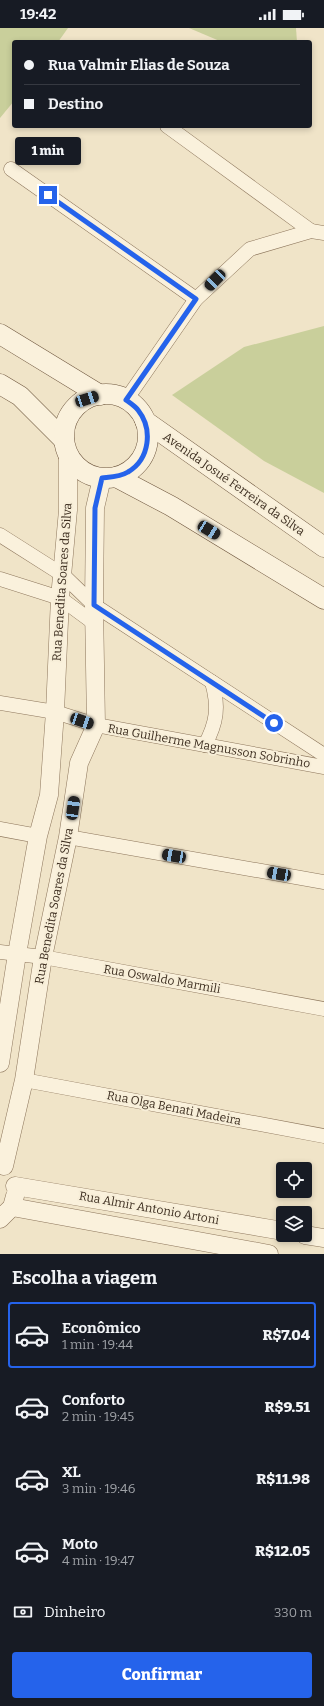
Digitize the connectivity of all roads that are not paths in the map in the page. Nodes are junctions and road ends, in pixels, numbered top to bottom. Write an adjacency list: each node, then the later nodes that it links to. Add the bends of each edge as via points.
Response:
1 (170, 128): 3 (street)
2 (11, 169): 4 (street)
3 (317, 232): 4 (street, via 250,249)
4 (196, 299): 8 (street)
5 (0, 334): 7 (main road)
6 (0, 384): 10 (main road, via 20,396)
7 (100, 395): 8 (main road, via 114,395); 10 (main road, via 87,399 68,417 64,430)
8 (126, 400): 9 (main road, via 137,408)
9 (145, 421): 11 (main road, via 148,435 146,449 140,461 129,471); 13 (main road, Avenida Josué Ferreira da Silva)
10 (66, 448): 11 (main road, via 77,467 88,474); 14 (street, Rua Benedita Soares da Silva, via 68,510)
11 (109, 478): 17 (main road, via 171,506); 18 (street, Rua Benedita Soares da Silva, via 95,508)
12 (0, 535): 14 (street)
13 (324, 547)
14 (63, 575): 16 (street, Rua Benedita Soares da Silva); 18 (street)
15 (0, 579): 16 (street)
16 (60, 598): 19 (street); 22 (street, Rua Benedita Soares da Silva)
17 (324, 599)
18 (94, 605): 19 (street, Rua Benedita Soares da Silva); 20 (street)
19 (94, 623): 23 (street, Rua Benedita Soares da Silva)
20 (212, 682): 24 (street, via 217,699 217,712 214,729); 25 (street)
21 (0, 703): 22 (street, Rua Guilherme Magnusson Sobrinho)
22 (55, 712): 23 (street, Rua Guilherme Magnusson Sobrinho); 28 (street, Rua Benedita Soares da Silva, via 49,795)
23 (96, 725): 24 (street, Rua Guilherme Magnusson Sobrinho); 29 (street, Rua Benedita Soares da Silva, via 79,763)
24 (205, 745): 26 (street, Rua Guilherme Magnusson Sobrinho)
25 (324, 755)
26 (324, 767)
27 (0, 829): 28 (street)
28 (38, 836): 31 (street, Rua Benedita Soares da Silva)
29 (68, 837): 30 (street); 32 (street, Rua Benedita Soares da Silva)
30 (324, 882)
31 (8, 953): 32 (street, Rua Oswaldo Marmili); 34 (street, Rua Benedita Soares da Silva)
32 (43, 957): 33 (street, Rua Oswaldo Marmili); 35 (street, Rua Benedita Soares da Silva)
33 (324, 1009)
34 (0, 1063)
35 (24, 1080): 36 (street, Rua Olga Benati Madeira); 37 (street, Rua Benedita Soares da Silva)
36 (324, 1136)
37 (2, 1165): 38 (street, via 12,1175)
38 (15, 1186): 39 (street, via 15,1197); 40 (street, Rua Almir Antonio Artoni)
39 (6, 1213): 43 (street, Rua Almir Antonio Artoni)
40 (276, 1230)
41 (312, 1236): 42 (street)
42 (324, 1238)
43 (269, 1254)

